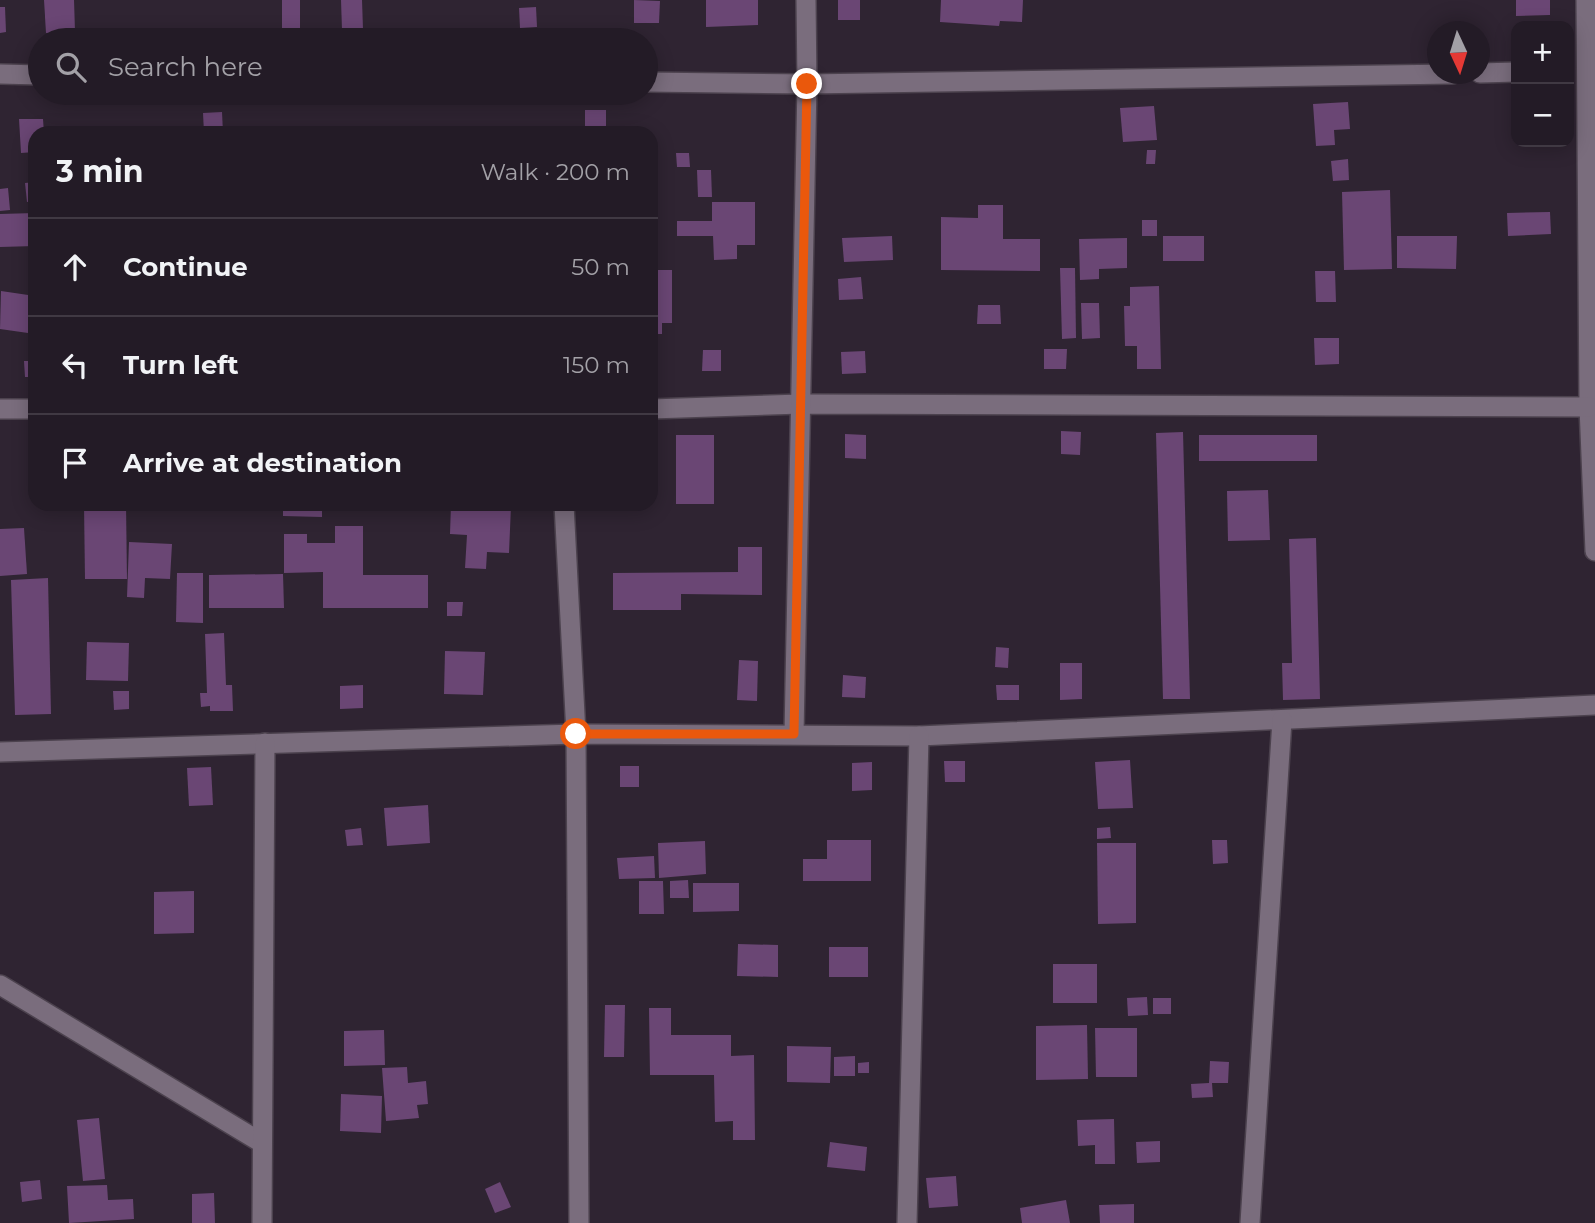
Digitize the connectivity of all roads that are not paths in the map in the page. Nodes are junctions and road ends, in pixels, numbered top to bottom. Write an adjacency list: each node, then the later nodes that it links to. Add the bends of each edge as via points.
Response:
1 (806, 0): 10 (street)
2 (1586, 0): 3 (street)
3 (1583, 71): 12 (street)
4 (1511, 72): 5 (street)
5 (1490, 73)
6 (0, 74): 8 (street)
7 (1427, 74): 10 (street)
8 (28, 75)
9 (658, 82): 10 (street)
10 (807, 84): 11 (street)
11 (801, 404): 12 (street); 15 (street); 21 (street)
12 (1589, 407): 17 (street)
13 (0, 409): 14 (street)
14 (28, 409)
15 (658, 409)
16 (564, 511): 20 (street)
17 (1595, 551)
18 (1595, 705): 19 (street)
19 (1282, 720): 22 (street); 30 (street)
20 (576, 734): 21 (street); 23 (street); 28 (street)
21 (794, 734): 22 (street)
22 (919, 736): 29 (street)
23 (265, 743): 24 (street); 26 (street)
24 (0, 752)
25 (0, 985): 26 (street)
26 (262, 1143): 27 (street)
27 (262, 1223)
28 (579, 1223)
29 (907, 1223)
30 (1250, 1223)

